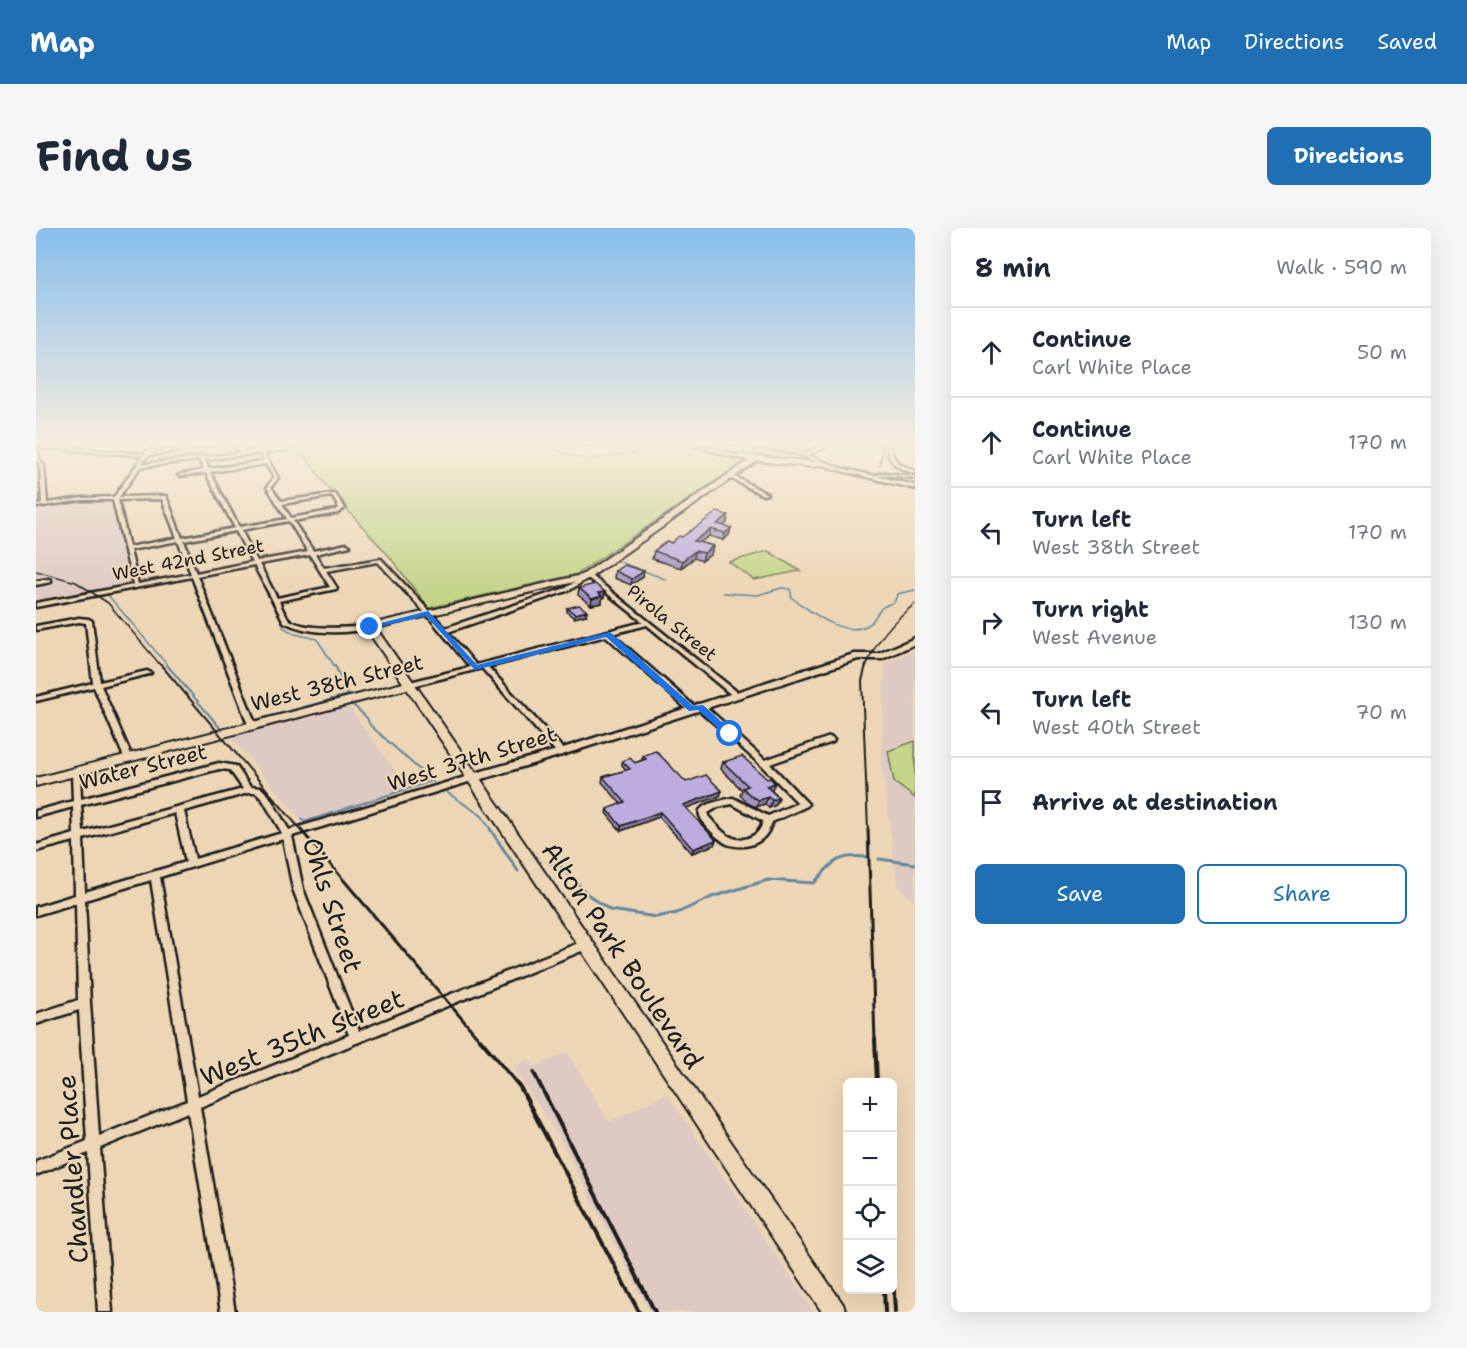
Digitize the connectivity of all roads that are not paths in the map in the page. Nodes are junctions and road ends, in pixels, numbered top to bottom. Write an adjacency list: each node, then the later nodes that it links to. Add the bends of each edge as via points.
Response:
1 (44, 493): 11 (street)
2 (120, 493): 9 (street)
3 (218, 493): 14 (street)
4 (273, 493): 10 (street)
5 (706, 493): 22 (main road)
6 (762, 493): 7 (street)
7 (765, 494)
8 (164, 497): 9 (street); 15 (street)
9 (115, 499): 11 (street); 17 (street)
10 (280, 503): 13 (street); 13 (street, via 333,495 341,510)
11 (45, 505): 12 (street)
12 (36, 506)
13 (291, 520): 14 (street); 18 (street)
14 (238, 529): 15 (street); 19 (street)
15 (182, 539): 17 (street); 21 (street)
16 (347, 546): 18 (street, West 42nd Street)
17 (128, 549): 25 (street)
18 (311, 552): 19 (street, West 42nd Street); 20 (street)
19 (255, 563): 21 (street, West 42nd Street); 26 (street)
20 (323, 570): 26 (street, via 334,588); 28 (street, via 379,560)
21 (194, 575): 25 (street, West 42nd Street); 42 (street)
22 (587, 576): 28 (main road); 29 (street, Pirola Street); 32 (street, via 568,589)
23 (49, 581): 24 (street)
24 (36, 583)
25 (136, 586): 27 (street, West 42nd Street)
26 (275, 600): 30 (street, via 289,624 352,630)
27 (36, 605)
28 (428, 613): 30 (main road); 32 (street)
29 (648, 623): 33 (street, West 38th Street); 39 (street, Pirola Street)
30 (370, 627): 38 (main road, Alton Park Boulevard)
31 (36, 628): 37 (street, via 89,621)
32 (444, 631): 35 (street)
33 (608, 634): 35 (street, West 38th Street); 41 (street)
34 (915, 641): 39 (street, West 37th Street, via 885,655 856,656)
35 (479, 667): 38 (street, West 38th Street); 44 (street)
36 (147, 673): 37 (street)
37 (97, 685): 40 (street); 45 (street)
38 (409, 685): 42 (main road, West 38th Street); 48 (main road, Alton Park Boulevard)
39 (737, 695): 41 (street, West 37th Street)
40 (36, 699)
41 (696, 708): 44 (street, West 37th Street); 46 (street)
42 (252, 725): 45 (main road, West 38th Street)
43 (830, 740): 46 (street)
44 (561, 752): 48 (street, West 37th Street)
45 (128, 758): 47 (main road, West 38th Street)
46 (764, 763): 54 (street, via 804,804)
47 (76, 772): 49 (main road, West 38th Street); 51 (street, Chandler Place)
48 (472, 778): 55 (street, West 37th Street); 62 (main road, Alton Park Boulevard)
49 (36, 782)
50 (253, 790): 51 (street, Water Street, via 233,768 219,766); 52 (street); 55 (street, Ohls Street, via 266,798)
51 (77, 803): 53 (street, Water Street); 56 (street, Chandler Place)
52 (179, 810): 56 (street); 58 (street)
53 (36, 814)
54 (768, 820): 54 (street, via 733,801 704,812 704,818 718,834 738,845 759,837)
55 (287, 834): 58 (street, West 37th Street); 65 (street, Ohls Street, via 298,889)
56 (78, 837): 57 (street); 60 (street, Chandler Place)
57 (36, 848)
58 (191, 864): 59 (street, West 37th Street)
59 (155, 875): 60 (street, West 37th Street); 66 (street)
60 (80, 898): 61 (street, West 37th Street); 63 (street, Chandler Place)
61 (36, 911)
62 (585, 945): 65 (street, West 35th Street); 71 (main road, Alton Park Boulevard)
63 (84, 1003): 64 (street); 67 (street, Chandler Place)
64 (36, 1019)
65 (356, 1039): 66 (street, West 35th Street)
66 (194, 1106): 67 (street, West 35th Street); 70 (street)
67 (93, 1145): 68 (street, West 35th Street); 69 (street, Chandler Place)
68 (36, 1168)
69 (102, 1310)
70 (228, 1312)
71 (835, 1312)

